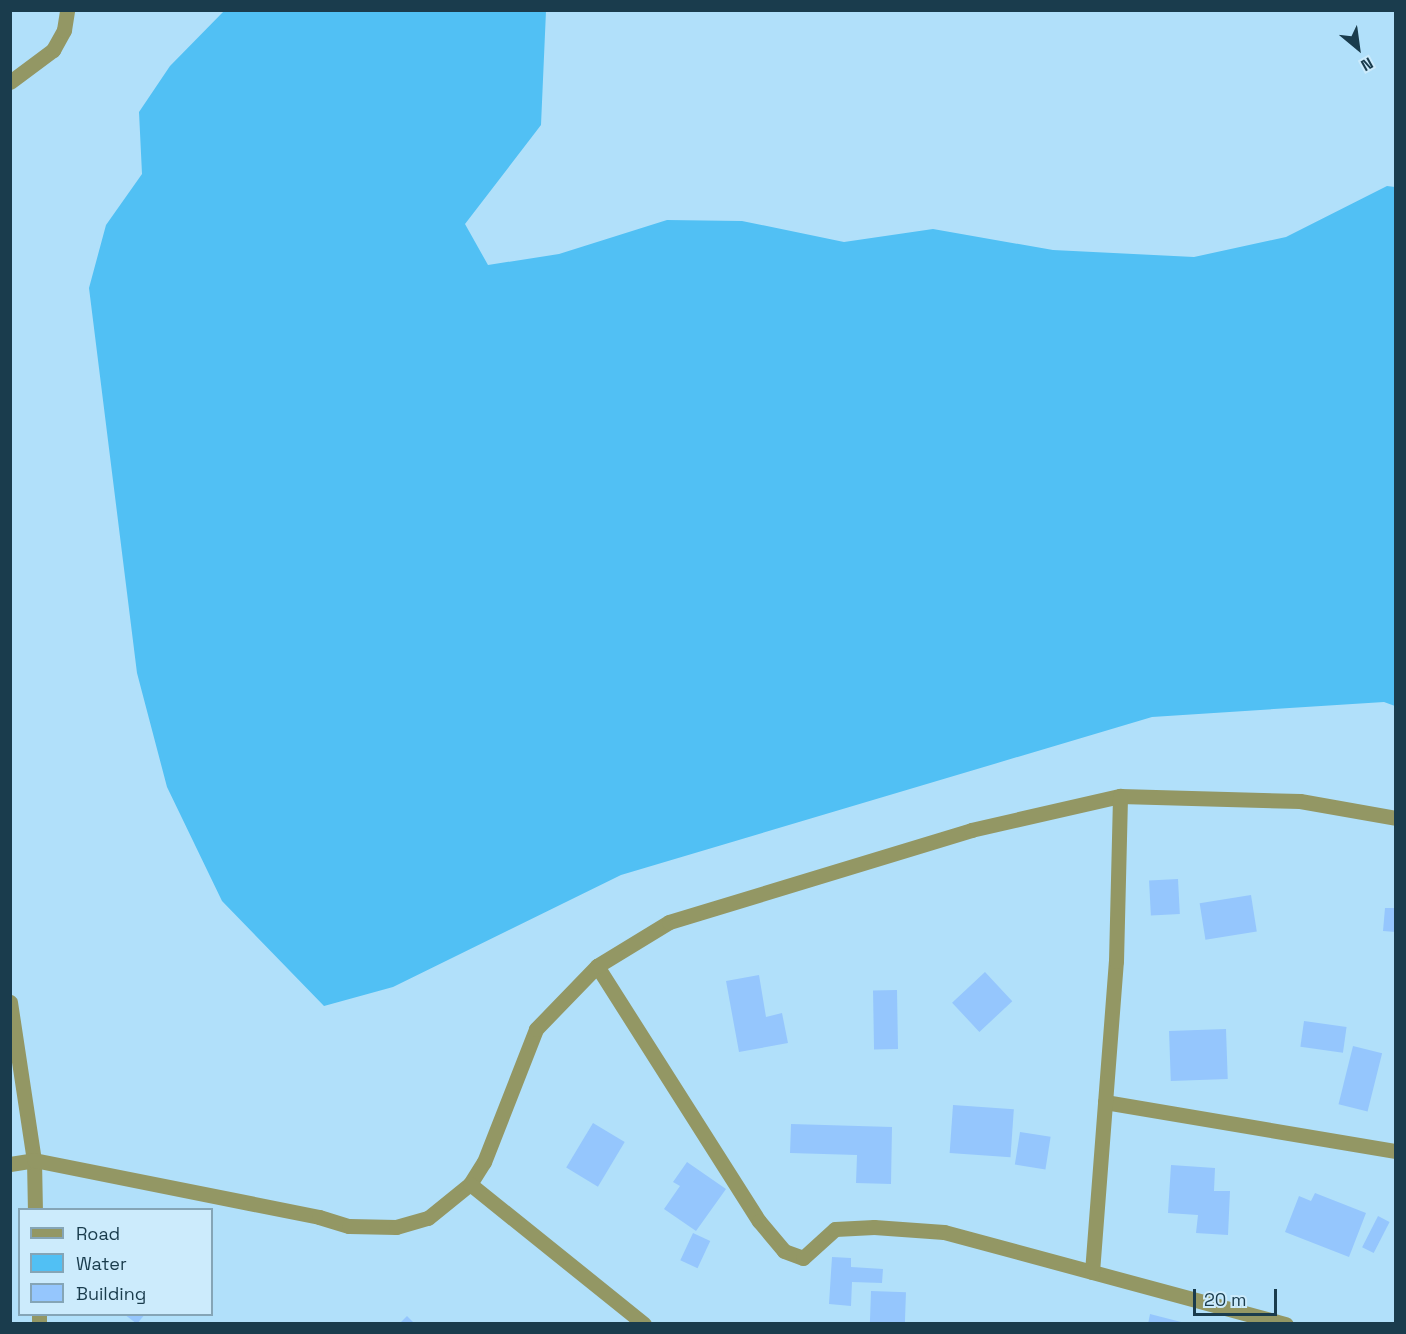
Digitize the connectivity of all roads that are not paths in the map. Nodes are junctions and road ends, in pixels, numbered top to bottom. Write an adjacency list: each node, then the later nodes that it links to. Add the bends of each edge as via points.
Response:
1 (67, 10): 2 (street, via 64,30 53,50)
2 (10, 82)
3 (1120, 796): 4 (street, via 1300,801); 5 (street, via 971,830 669,922); 8 (street, via 1116,961)
4 (1395, 818)
5 (597, 966): 12 (street, via 536,1029 484,1162); 14 (street, via 759,1221 784,1251 803,1258 835,1229 926,1230)
6 (10, 1002): 7 (street)
7 (14, 1025): 10 (street)
8 (1105, 1102): 9 (street); 14 (street)
9 (1395, 1151)
10 (34, 1160): 11 (street); 12 (street, via 349,1226 396,1227 428,1218); 13 (street)
11 (10, 1164)
12 (470, 1184): 15 (street)
13 (35, 1208)
14 (1092, 1272): 16 (street)
15 (644, 1323)
16 (1286, 1323)

